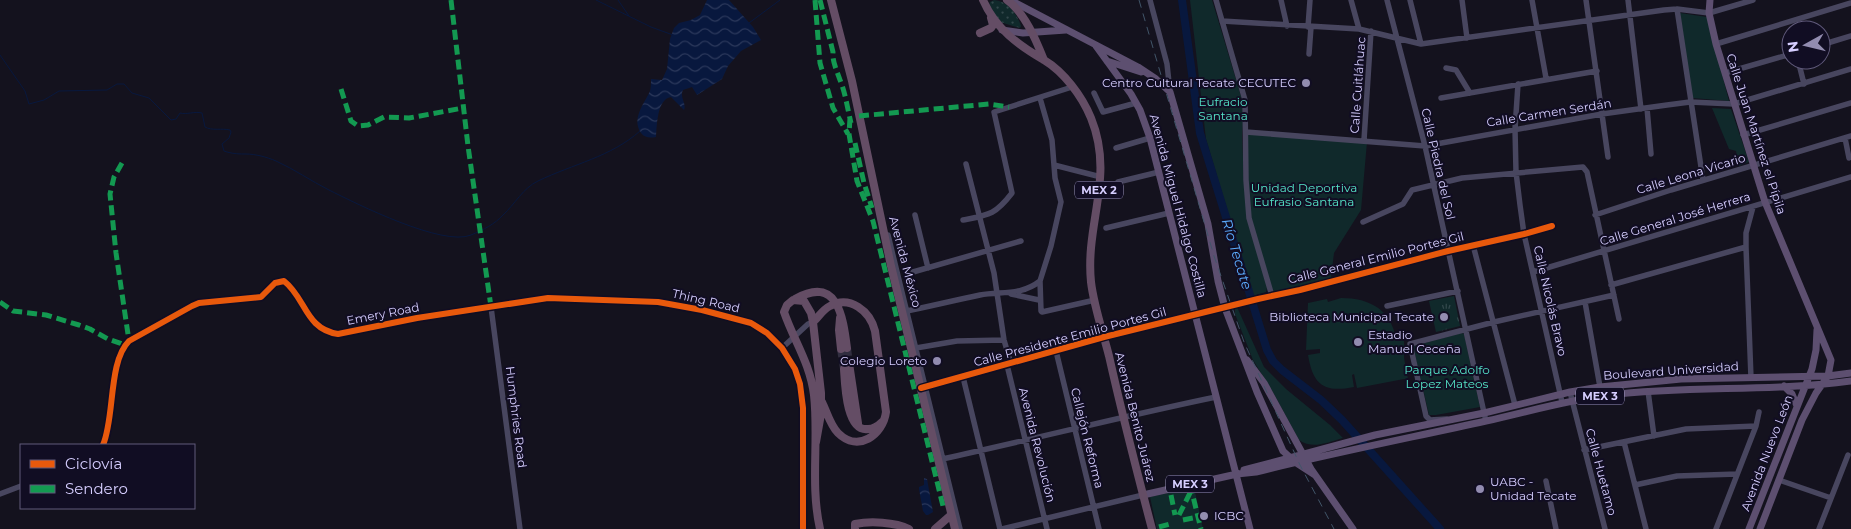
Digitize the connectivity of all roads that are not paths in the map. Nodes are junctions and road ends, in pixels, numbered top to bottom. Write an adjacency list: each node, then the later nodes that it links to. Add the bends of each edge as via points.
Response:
1 (830, 0): 89 (highway, Avenida México, via 852,81)
2 (983, 0): 20 (highway, MEX 2)
3 (989, 0): 20 (main road)
4 (1008, 0): 30 (main road); 32 (highway, MEX 2, via 1016,7)
5 (1150, 0): 55 (street, via 1167,64)
6 (1216, 0): 24 (street)
7 (1280, 0): 25 (street)
8 (1310, 0): 26 (street)
9 (1351, 0): 28 (street)
10 (1387, 0): 35 (street, Calle Piedra del Sol)
11 (1410, 0): 38 (street)
12 (1462, 0): 36 (street)
13 (1532, 0): 27 (street)
14 (1586, 0): 23 (street)
15 (1628, 0): 22 (street)
16 (1710, 0): 21 (main road, Calle Juan Martínez el Pípila)
17 (1753, 0): 21 (street)
18 (1851, 3): 39 (street)
19 (1677, 10): 21 (street); 22 (street); 60 (street)
20 (989, 12): 29 (highway, MEX 2); 33 (highway, via 993,25)
21 (1709, 13): 39 (main road, Calle Juan Martínez el Pípila)
22 (1629, 15): 23 (street); 64 (street)
23 (1590, 20): 27 (street); 48 (street)
24 (1222, 21): 25 (street); 67 (street, via 1245,100)
25 (1287, 26): 26 (street)
26 (1310, 27): 28 (street); 41 (street)
27 (1537, 27): 36 (street); 51 (street)
28 (1359, 29): 31 (street)
29 (1002, 30): 32 (main road); 43 (highway, MEX 2)
30 (1066, 30): 32 (main road); 40 (main road)
31 (1371, 31): 35 (street); 71 (street, Calle Cuitláhuac)
32 (1030, 32): 43 (highway, MEX 2)
33 (980, 33)
34 (1851, 36): 37 (street)
35 (1396, 37): 38 (street); 72 (street, Calle Piedra del Sol)
36 (1467, 38): 38 (street)
37 (1831, 42)
38 (1421, 44)
39 (1716, 44): 49 (main road, Calle Juan Martínez el Pípila)
40 (1096, 46): 44 (main road, Avenida Miguel Hidalgo Costilla); 50 (main road)
41 (1309, 54)
42 (1781, 57): 49 (street)
43 (1044, 60): 54 (highway, Avenida Benito Juárez / MEX 2)
44 (1107, 61): 50 (main road); 61 (main road, Avenida Miguel Hidalgo Costilla)
45 (1446, 68): 57 (street, via 1456,70)
46 (1851, 69): 53 (street, Calle Carmen Serdán)
47 (1800, 70): 53 (street)
48 (1597, 71): 51 (street); 65 (street)
49 (1725, 73): 63 (main road, Calle Juan Martínez el Pípila)
50 (1151, 76): 55 (main road)
51 (1546, 78): 52 (street)
52 (1518, 84): 57 (street); 66 (street, Calle Nicolás Bravo)
53 (1804, 84): 63 (street, Calle Carmen Serdán)
54 (1072, 87): 58 (street); 82 (highway, Avenida Benito Juárez / MEX 2, via 1096,132)
55 (1170, 92): 122 (main road, via 1208,224)
56 (1094, 93): 61 (street, via 1103,112)
57 (1470, 93): 59 (street)
58 (1040, 98): 78 (street, via 1052,140); 93 (street, via 994,112 1012,193 998,210)
59 (1441, 98)
60 (1690, 102): 63 (street, Calle Carmen Serdán); 64 (street, Calle Carmen Serdán); 84 (street)
61 (1136, 103): 70 (main road, Avenida Miguel Hidalgo Costilla)
62 (1851, 103): 68 (street)
63 (1734, 104): 68 (main road, Calle Juan Martínez el Pípila)
64 (1644, 108): 65 (street, Calle Carmen Serdán); 74 (street)
65 (1602, 114): 66 (street, Calle Carmen Serdán); 75 (street)
66 (1515, 129): 72 (street, Calle Carmen Serdán); 81 (street, Calle Nicolás Bravo)
67 (1246, 132): 71 (street, Calle Carmen Serdán); 114 (street, via 1249,218)
68 (1743, 136): 79 (main road, Calle Juan Martínez el Pípila)
69 (1848, 137): 76 (street); 79 (street, Calle Leona Vicario)
70 (1150, 138): 73 (street); 80 (main road, Avenida Miguel Hidalgo Costilla)
71 (1364, 140): 72 (street, Calle Carmen Serdán)
72 (1425, 146): 86 (street, Calle Piedra del Sol)
73 (1116, 148)
74 (1651, 154)
75 (1608, 157)
76 (1849, 158)
77 (966, 164): 93 (street, Avenida Revolución)
78 (1054, 165): 82 (street); 108 (street, via 1061,202)
79 (1753, 166): 84 (street, Calle Leona Vicario); 87 (main road, Calle Juan Martínez el Pípila)
80 (1159, 172): 85 (street); 90 (main road, Avenida Miguel Hidalgo Costilla)
81 (1516, 172): 86 (street); 92 (street, via 1585,168); 98 (street, Calle Nicolás Bravo)
82 (1101, 177): 117 (highway, Avenida Benito Juárez / MEX 2, via 1091,243)
83 (1851, 177): 87 (street, Calle General José Herrera)
84 (1703, 180): 92 (street, Calle Leona Vicario)
85 (1118, 182)
86 (1434, 184): 95 (street, via 1415,188 1403,204); 103 (street, Calle Piedra del Sol)
87 (1765, 202): 88 (street, Calle General José Herrera); 129 (main road, Calle Juan Martínez el Pípila)
88 (1753, 207): 101 (street); 102 (street, Calle General José Herrera)
89 (880, 212): 123 (street, Avenida México); 153 (highway)
90 (1169, 213): 97 (street); 125 (main road, Avenida Miguel Hidalgo Costilla)
91 (915, 215): 105 (street)
92 (1595, 215): 102 (street)
93 (980, 217): 94 (street); 104 (street, Avenida Revolución)
94 (962, 220)
95 (1363, 222)
96 (1552, 226): 98 (street, Calle General Emilio Portes Gil)
97 (1106, 228)
98 (1524, 234): 100 (street, Calle General Emilio Portes Gil); 107 (street, Calle Nicolás Bravo)
99 (1021, 241): 104 (street)
100 (1473, 245): 103 (street, Calle General Emilio Portes Gil); 128 (street)
101 (1746, 247): 109 (street); 146 (street)
102 (1603, 250): 107 (street, Calle General José Herrera); 109 (street)
103 (1448, 251): 110 (street, Calle Piedra del Sol); 114 (street, Calle General Emilio Portes Gil)
104 (989, 252): 105 (street); 111 (street, Avenida Revolución)
105 (928, 268): 106 (street)
106 (913, 272)
107 (1533, 272): 124 (street, Calle Nicolás Bravo)
108 (1040, 282): 112 (street); 116 (street)
109 (1611, 285): 113 (street)
110 (1458, 291): 120 (street); 130 (street, Calle Piedra del Sol)
111 (998, 293): 112 (street); 123 (street); 133 (street, Avenida Revolución)
112 (1006, 294): 116 (street)
113 (1614, 295): 118 (street); 126 (street)
114 (1272, 296): 122 (street, Calle General Emilio Portes Gil)
115 (793, 300): 119 (highway, via 821,293 832,297); 127 (highway, via 804,301); 131 (highway, via 784,312)
116 (1039, 300): 117 (street, via 1042,312)
117 (1095, 300): 132 (highway, Avenida Benito Juárez / MEX 2)
118 (1585, 302): 124 (street); 152 (street)
119 (836, 304): 127 (highway, via 821,312); 135 (highway); 167 (highway, via 844,302 861,308 872,322)
120 (1387, 306)
121 (491, 307): 134 (street, Thing Road, via 548,298 658,302 751,324 767,333); 176 (street, Emery Road, via 338,334 318,327 284,281 275,283 261,297 199,303 129,341 122,349); 200 (street, Humphries Road)
122 (1225, 308): 125 (street, Calle Presidente Emilio Portes Gil); 138 (main road)
123 (907, 311): 136 (street, Avenida México)
124 (1542, 312): 128 (street); 157 (street, Calle Nicolás Bravo)
125 (1195, 315): 132 (street, Calle Presidente Emilio Portes Gil); 158 (main road, Avenida Miguel Hidalgo Costilla)
126 (1619, 319)
127 (813, 322): 131 (street); 159 (highway)
128 (1494, 322): 130 (street); 162 (street)
129 (1817, 328): 139 (main road, Calle Juan Martínez el Pípila); 143 (main road, Calle Juan Martínez el Pípila, via 1815,359)
130 (1467, 330): 165 (street, Calle Piedra del Sol); 168 (street, via 1410,344 1426,416 1430,420)
131 (795, 336): 134 (street); 174 (highway, via 809,370)
132 (1104, 337): 137 (street, Calle Presidente Emilio Portes Gil); 166 (highway, Avenida Benito Juárez / MEX 2)
133 (1004, 340): 136 (street, via 957,341); 140 (street, Avenida Revolución)
134 (782, 348): 201 (street, Thing Road, via 794,369 802,395)
135 (844, 348)
136 (916, 348): 153 (street, Avenida México)
137 (1056, 351): 140 (street, Calle Presidente Emilio Portes Gil); 171 (street, Callejón Reforma)
138 (1242, 351): 177 (main road); 181 (main road)
139 (1831, 360): 142 (main road); 144 (main road)
140 (1009, 365): 145 (street, Calle Presidente Emilio Portes Gil); 173 (street, Avenida Revolución)
141 (846, 366): 167 (highway, via 853,421 862,429 871,429)
142 (1848, 374): 144 (main road, Boulevard Universidad / MEX 3)
143 (1809, 376): 144 (main road, Boulevard Universidad / MEX 3); 146 (main road, Boulevard Universidad / MEX 3); 150 (main road, Calle Juan Martínez el Pípila)
144 (1828, 376): 149 (main road)
145 (963, 378): 153 (street, Calle Presidente Emilio Portes Gil); 179 (street)
146 (1751, 378): 147 (main road, Boulevard Universidad / MEX 3)
147 (1681, 379): 152 (main road, Boulevard Universidad / MEX 3); 154 (main road, via 1678,386)
148 (1851, 381): 149 (main road, Boulevard Universidad / MEX 3)
149 (1823, 384): 150 (main road, Boulevard Universidad / MEX 3); 190 (main road, Avenida Nuevo León, via 1802,420)
150 (1806, 385): 151 (main road, Boulevard Universidad / MEX 3); 163 (main road, Avenida Nuevo León)
151 (1784, 386): 154 (main road, Boulevard Universidad / MEX 3); 163 (main road, via 1792,394)
152 (1600, 387): 156 (main road, Boulevard Universidad / MEX 3)
153 (923, 388): 182 (street, Avenida México); 198 (highway)
154 (1666, 390): 155 (main road, Boulevard Universidad / MEX 3)
155 (1648, 391): 160 (main road, Boulevard Universidad / MEX 3); 172 (street)
156 (1570, 392): 157 (main road, Boulevard Universidad / MEX 3); 160 (street, Calle Huetamo)
157 (1560, 394): 161 (street, Calle Nicolás Bravo); 162 (main road, Boulevard Universidad / MEX 3)
158 (1216, 397): 166 (street); 183 (main road, Avenida Miguel Hidalgo Costilla)
159 (821, 400): 167 (highway, via 836,431 852,441 875,435); 174 (highway)
160 (1572, 400): 161 (main road, Boulevard Universidad / MEX 3); 178 (street, Calle Huetamo)
161 (1562, 402): 169 (main road, Boulevard Universidad / MEX 3)
162 (1515, 404): 165 (main road, Boulevard Universidad / MEX 3)
163 (1797, 407): 219 (main road, Avenida Nuevo León)
164 (1758, 412): 170 (street)
165 (1484, 413): 168 (main road, Boulevard Universidad / MEX 3); 169 (street, Calle Piedra del Sol)
166 (1123, 417): 171 (street); 195 (highway, Avenida Benito Juárez / MEX 2)
167 (885, 419)
168 (1449, 420): 181 (main road, Boulevard Universidad / MEX 3, via 1375,435)
169 (1486, 421): 181 (main road, Boulevard Universidad / MEX 3, via 1342,452)
170 (1756, 426): 172 (street, via 1702,427); 188 (street)
171 (1074, 427): 173 (street); 197 (street, Callejón Reforma)
172 (1654, 436): 175 (street)
173 (1026, 440): 179 (street); 199 (street, Avenida Revolución)
174 (816, 442): 202 (highway, via 815,500)
175 (1624, 442): 178 (street); 192 (street)
176 (103, 444)
177 (1281, 448): 184 (main road); 185 (main road)
178 (1584, 450): 216 (street, Calle Huetamo)
179 (981, 451): 182 (street); 209 (street)
180 (1848, 455): 196 (street)
181 (1306, 456): 184 (main road, Boulevard Universidad / MEX 3); 189 (main road)
182 (942, 459): 208 (street, Avenida México)
183 (1233, 459): 186 (main road); 187 (main road, Avenida Miguel Hidalgo Costilla)
184 (1293, 460): 185 (main road, MEX 3); 187 (main road, MEX 3); 189 (main road)
185 (1273, 462): 186 (main road, MEX 3)
186 (1250, 468): 187 (main road, MEX 3)
187 (1237, 474): 195 (main road, MEX 3); 213 (main road, Avenida Miguel Hidalgo Costilla)
188 (1737, 474): 192 (street, via 1677,476); 218 (street)
189 (1315, 475): 214 (main road)
190 (1779, 480): 196 (street); 220 (main road, Avenida Nuevo León)
191 (1546, 481): 215 (street)
192 (1635, 485): 217 (street)
193 (20, 486): 194 (street)
194 (0, 494)
195 (1143, 495): 197 (street); 212 (highway, Avenida Benito Juárez / MEX 2)
196 (1831, 498): 221 (street)
197 (1094, 507): 199 (street); 211 (street, Callejón Reforma)
198 (951, 516): 205 (highway); 206 (highway); 207 (highway)
199 (1044, 519): 209 (street); 210 (street, Avenida Revolución)
200 (520, 529)
201 (803, 529)
202 (820, 529)
203 (854, 529): 204 (highway, via 856,524 862,523)
204 (909, 529)
205 (934, 529)
206 (942, 529)
207 (955, 529)
208 (960, 529)
209 (1001, 529)
210 (1047, 529)
211 (1099, 529)
212 (1152, 529)
213 (1250, 529)
214 (1354, 529)
215 (1556, 529)
216 (1605, 529)
217 (1646, 529)
218 (1716, 529)
219 (1750, 529)
220 (1760, 529)
221 (1819, 529)

